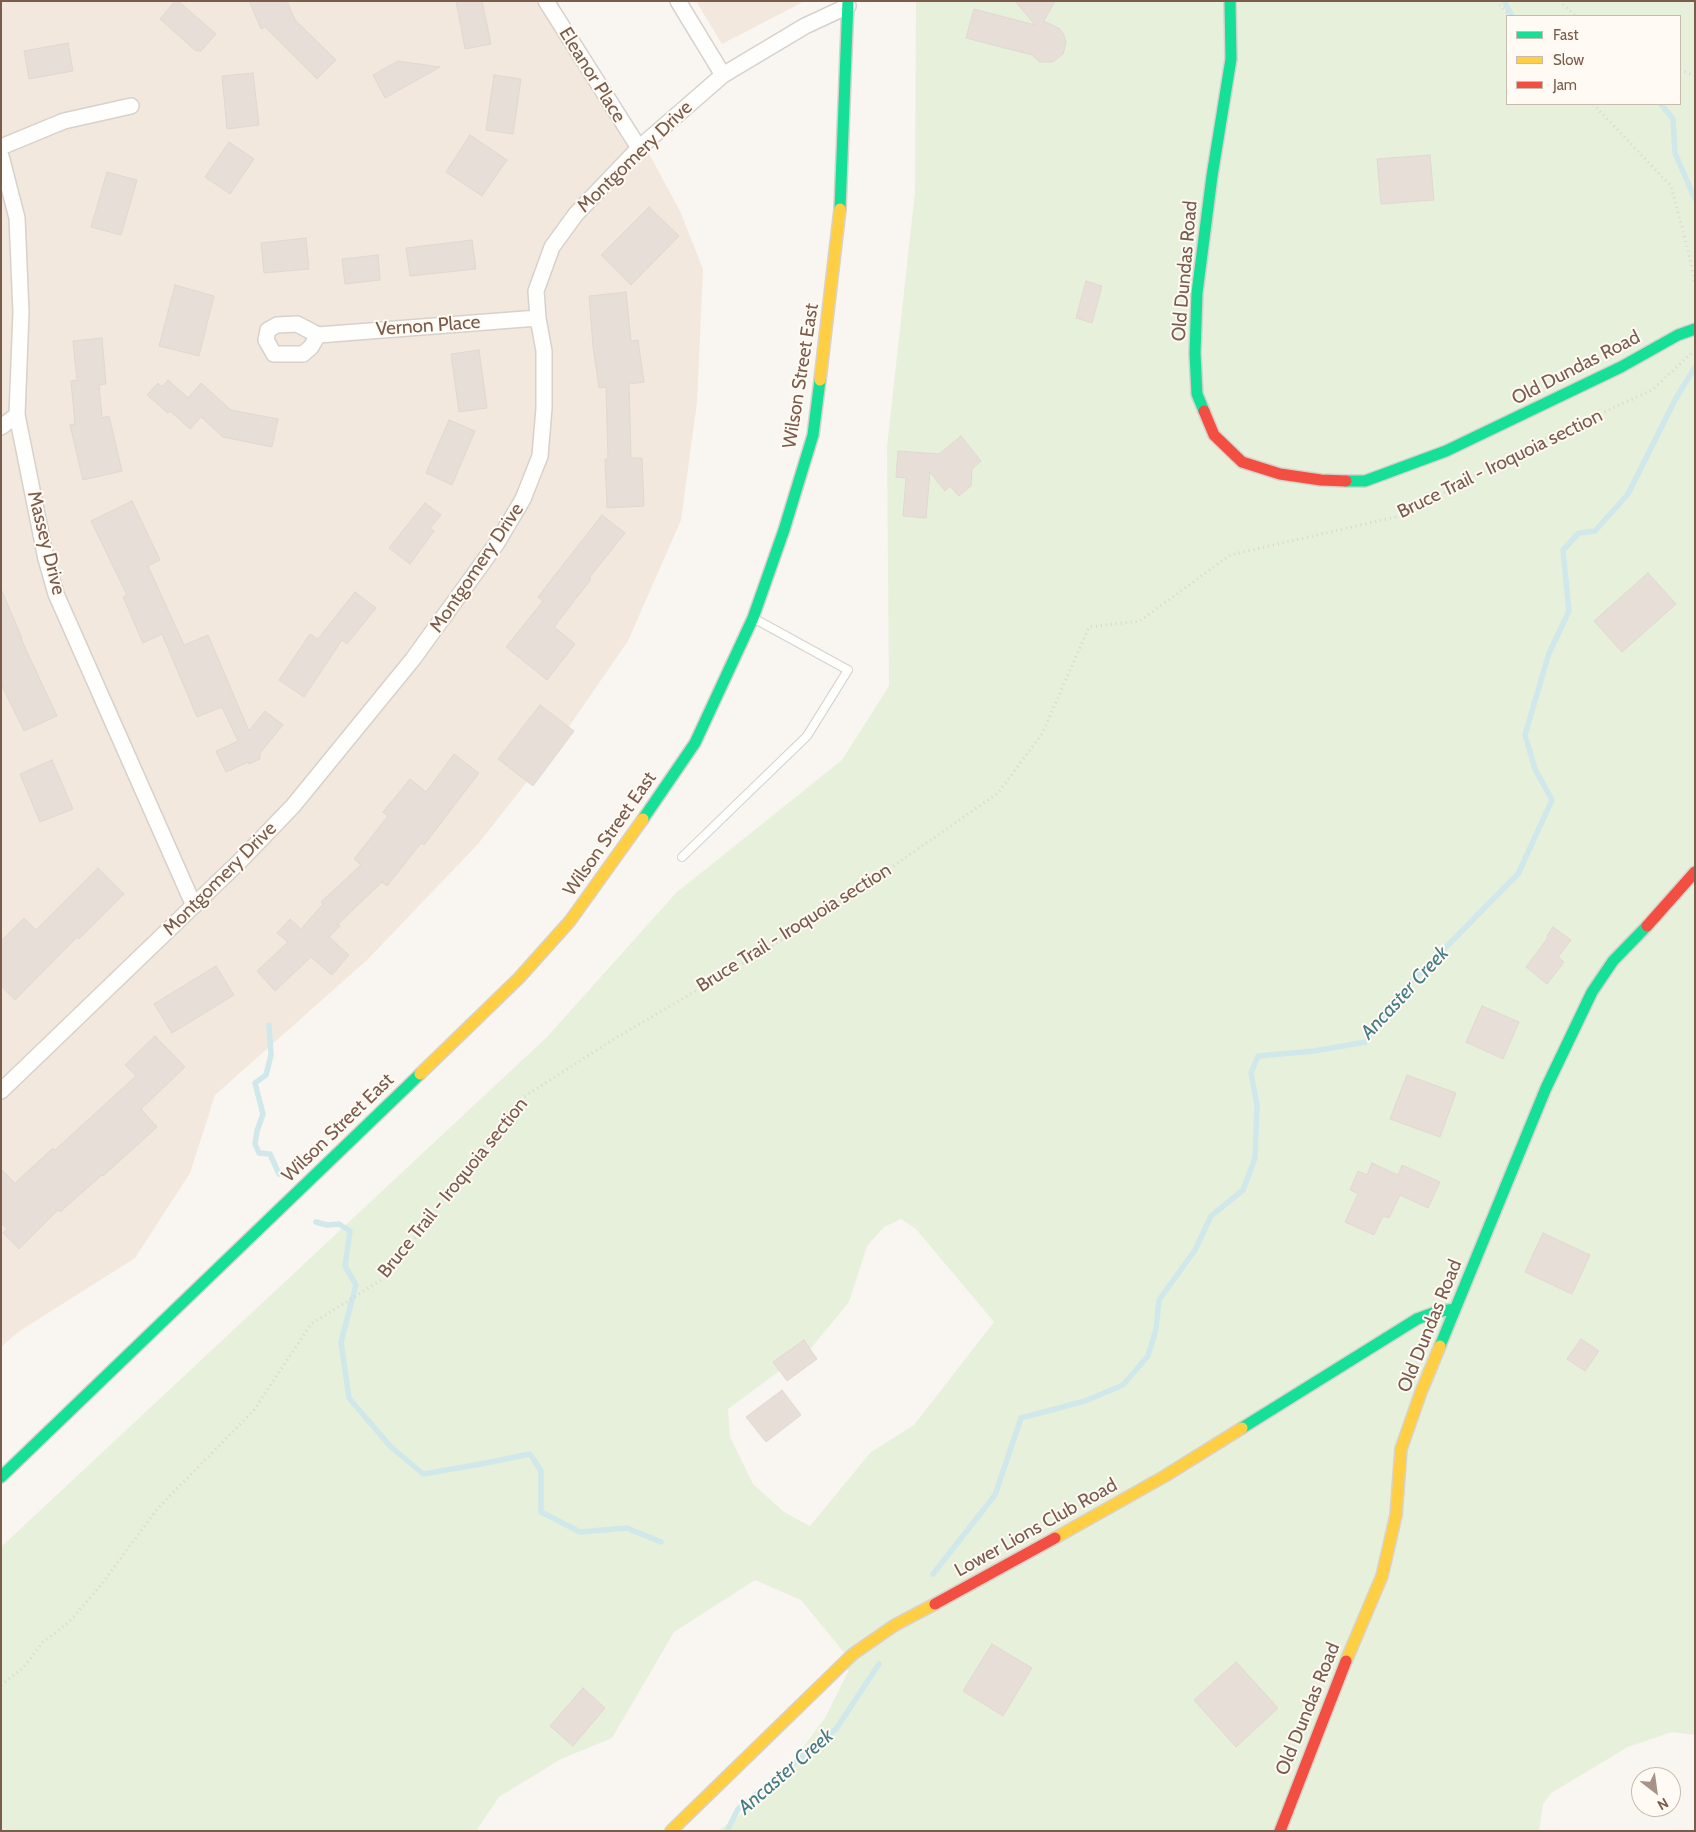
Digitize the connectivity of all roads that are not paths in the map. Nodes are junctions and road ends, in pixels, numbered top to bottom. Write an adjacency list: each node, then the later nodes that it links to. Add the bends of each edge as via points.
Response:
1 (546, 1): 8 (street, Eleanor Place)
2 (678, 1): 5 (street)
3 (1230, 1): 11 (street, Old Dundas Road, via 1231,59 1197,293 1195,353 1197,394 1214,435 1242,462 1280,474 1321,480 1364,481 1446,451)
4 (851, 3): 5 (street, Montgomery Drive, via 805,26); 15 (street, Wilson Street East, via 839,226 813,435)
5 (723, 75): 8 (street, Montgomery Drive)
6 (131, 106): 7 (street, via 64,120)
7 (1, 147)
8 (639, 148): 10 (street, Montgomery Drive, via 576,214 552,247 536,291)
9 (1, 156): 13 (street, Massey Drive, via 17,218 21,312)
10 (538, 318): 12 (street, Vernon Place); 18 (street, Montgomery Drive, via 544,351 544,408 540,456 523,499 497,543 407,667 294,806)
11 (1695, 328)
12 (318, 335)
13 (17, 415): 14 (street); 18 (street, Massey Drive, via 56,594)
14 (1, 427)
15 (753, 618): 16 (lane, via 848,670 807,736); 21 (street, Wilson Street East, via 695,743 616,860 570,921 519,978)
16 (682, 857)
17 (1695, 872): 20 (street, Old Dundas Road, via 1613,961 1592,992 1546,1088)
18 (194, 906): 19 (street, Montgomery Drive)
19 (1, 1091)
20 (1455, 1309): 22 (street, Lower Lions Club Road, via 1417,1319 1165,1476 895,1625 853,1654); 23 (street, Old Dundas Road, via 1401,1449 1396,1515 1382,1576 1333,1691)
21 (1, 1477)
22 (672, 1831)
23 (1280, 1831)

